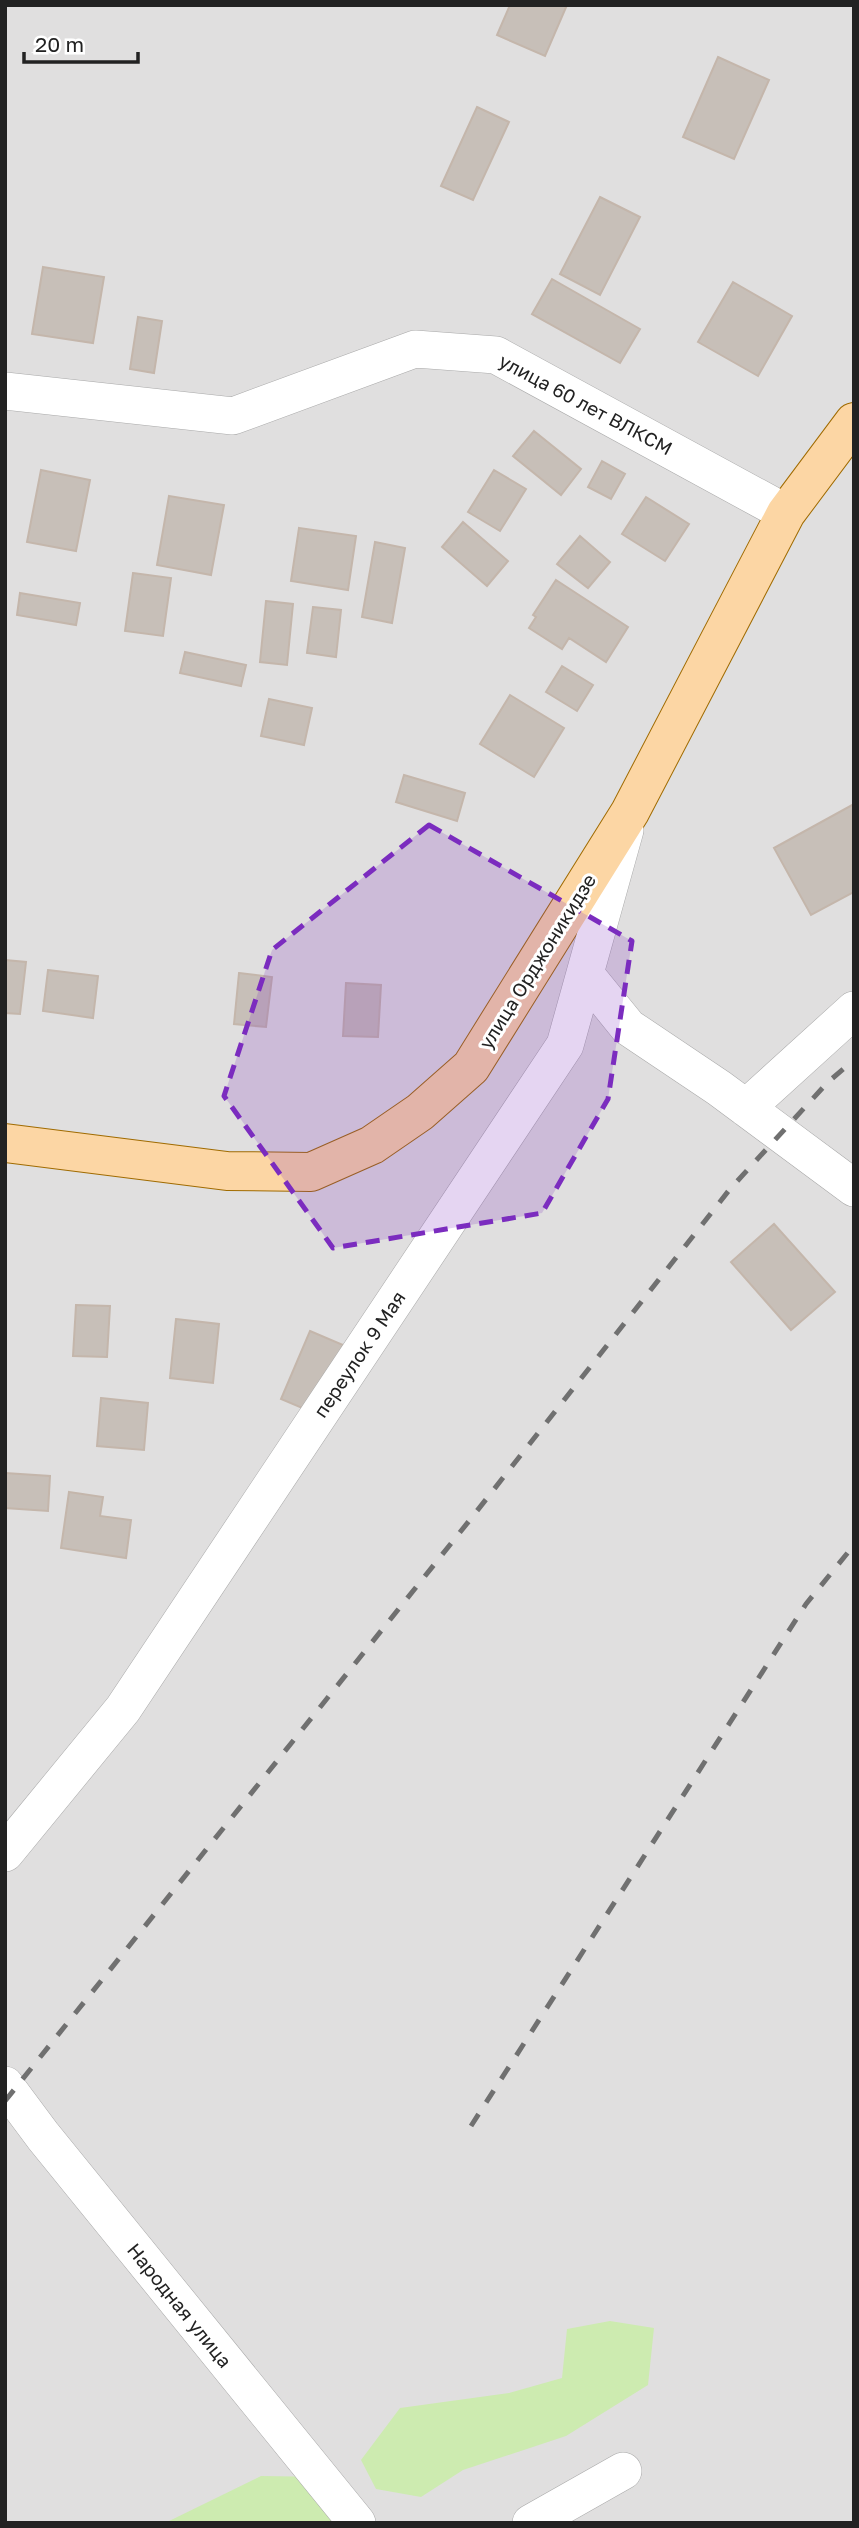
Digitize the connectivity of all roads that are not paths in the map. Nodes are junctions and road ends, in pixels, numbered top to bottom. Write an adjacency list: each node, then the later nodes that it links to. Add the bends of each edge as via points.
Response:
1 (5, 391): 3 (street, улица 60 лет ВЛКСМ, via 233,416 415,349 496,355)
2 (854, 422): 3 (main road, улица Орджоникидзе)
3 (786, 513): 4 (main road, улица Орджоникидзе)
4 (630, 813): 5 (street, переулок 9 Мая); 8 (main road, улица Орджоникидзе, via 471,1067 420,1112 372,1145 311,1172 226,1171)
5 (585, 974): 7 (street, via 628,1027); 10 (street, переулок 9 Мая, via 565,1045 123,1709)
6 (854, 1010): 7 (street)
7 (747, 1108): 9 (street)
8 (5, 1143)
9 (854, 1188)
10 (5, 1853)
11 (5, 2085): 13 (street, Народная улица)
12 (623, 2471): 14 (street)
13 (357, 2523)
14 (531, 2523)

